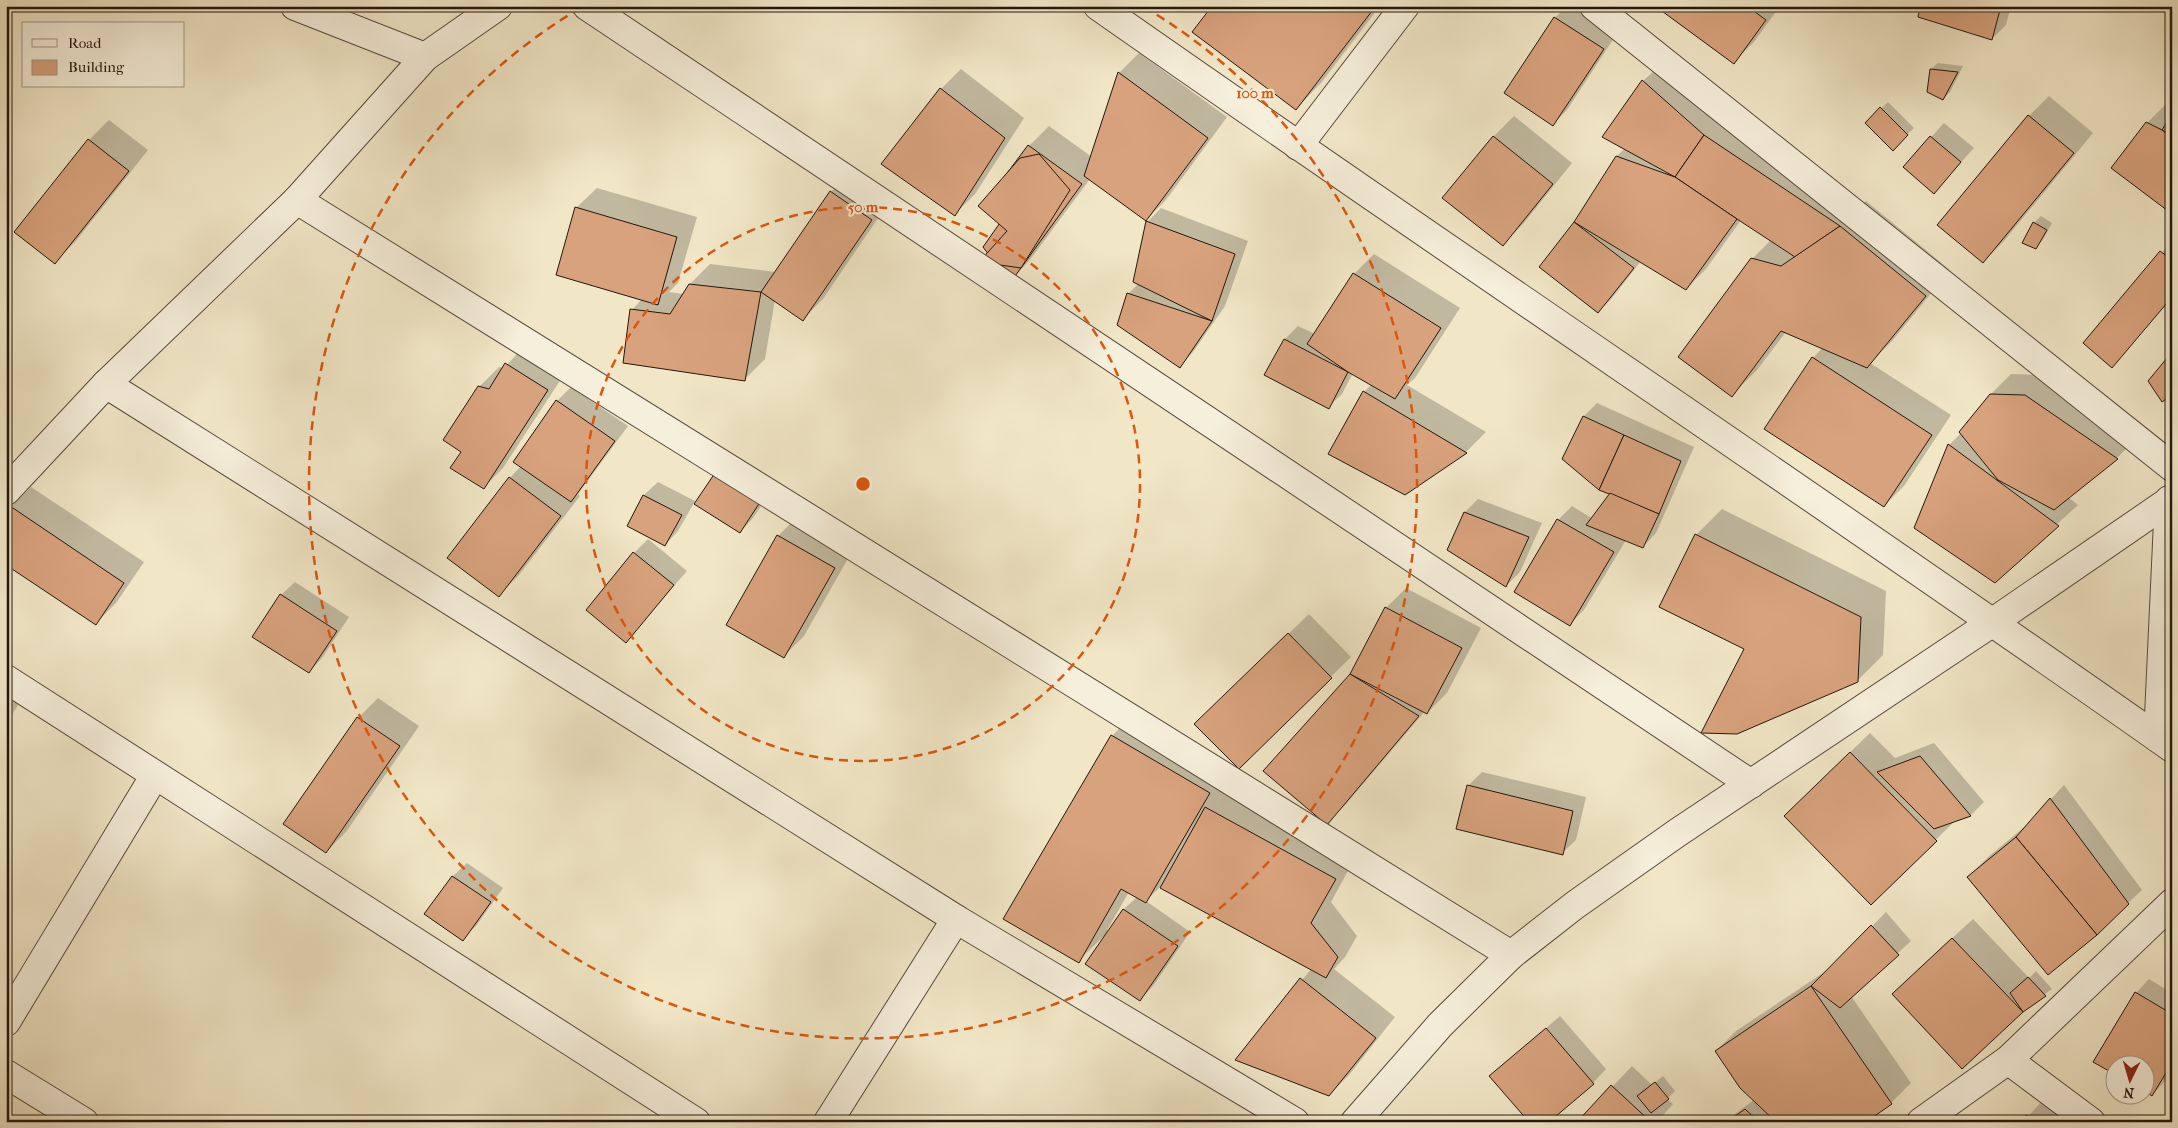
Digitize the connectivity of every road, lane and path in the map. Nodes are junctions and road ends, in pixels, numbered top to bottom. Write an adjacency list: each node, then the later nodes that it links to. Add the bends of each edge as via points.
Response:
1 (295, 6): 7 (street)
2 (498, 6): 7 (street)
3 (586, 6): 18 (street)
4 (1098, 6): 8 (street)
5 (1405, 6): 8 (street)
6 (1594, 6): 11 (street)
7 (425, 57): 9 (street)
8 (1298, 146): 14 (street)
9 (298, 200): 10 (street); 21 (street)
10 (106, 384): 12 (street); 20 (street)
11 (2172, 467)
12 (6, 491)
13 (2170, 499): 14 (street); 16 (street)
14 (1992, 622): 16 (street); 18 (street)
15 (6, 679): 17 (street)
16 (2165, 743)
17 (155, 775): 22 (street); 26 (street)
18 (1751, 784): 21 (street, via 1576,905)
19 (2172, 903): 23 (street)
20 (956, 918): 27 (street); 28 (street)
21 (1511, 955): 29 (street, via 1440,1025)
22 (6, 1022)
23 (2008, 1060): 30 (street); 31 (street)
24 (6, 1074): 25 (street)
25 (84, 1122)
26 (696, 1122)
27 (828, 1122)
28 (1295, 1122)
29 (1355, 1122)
30 (1921, 1122)
31 (2091, 1122)

